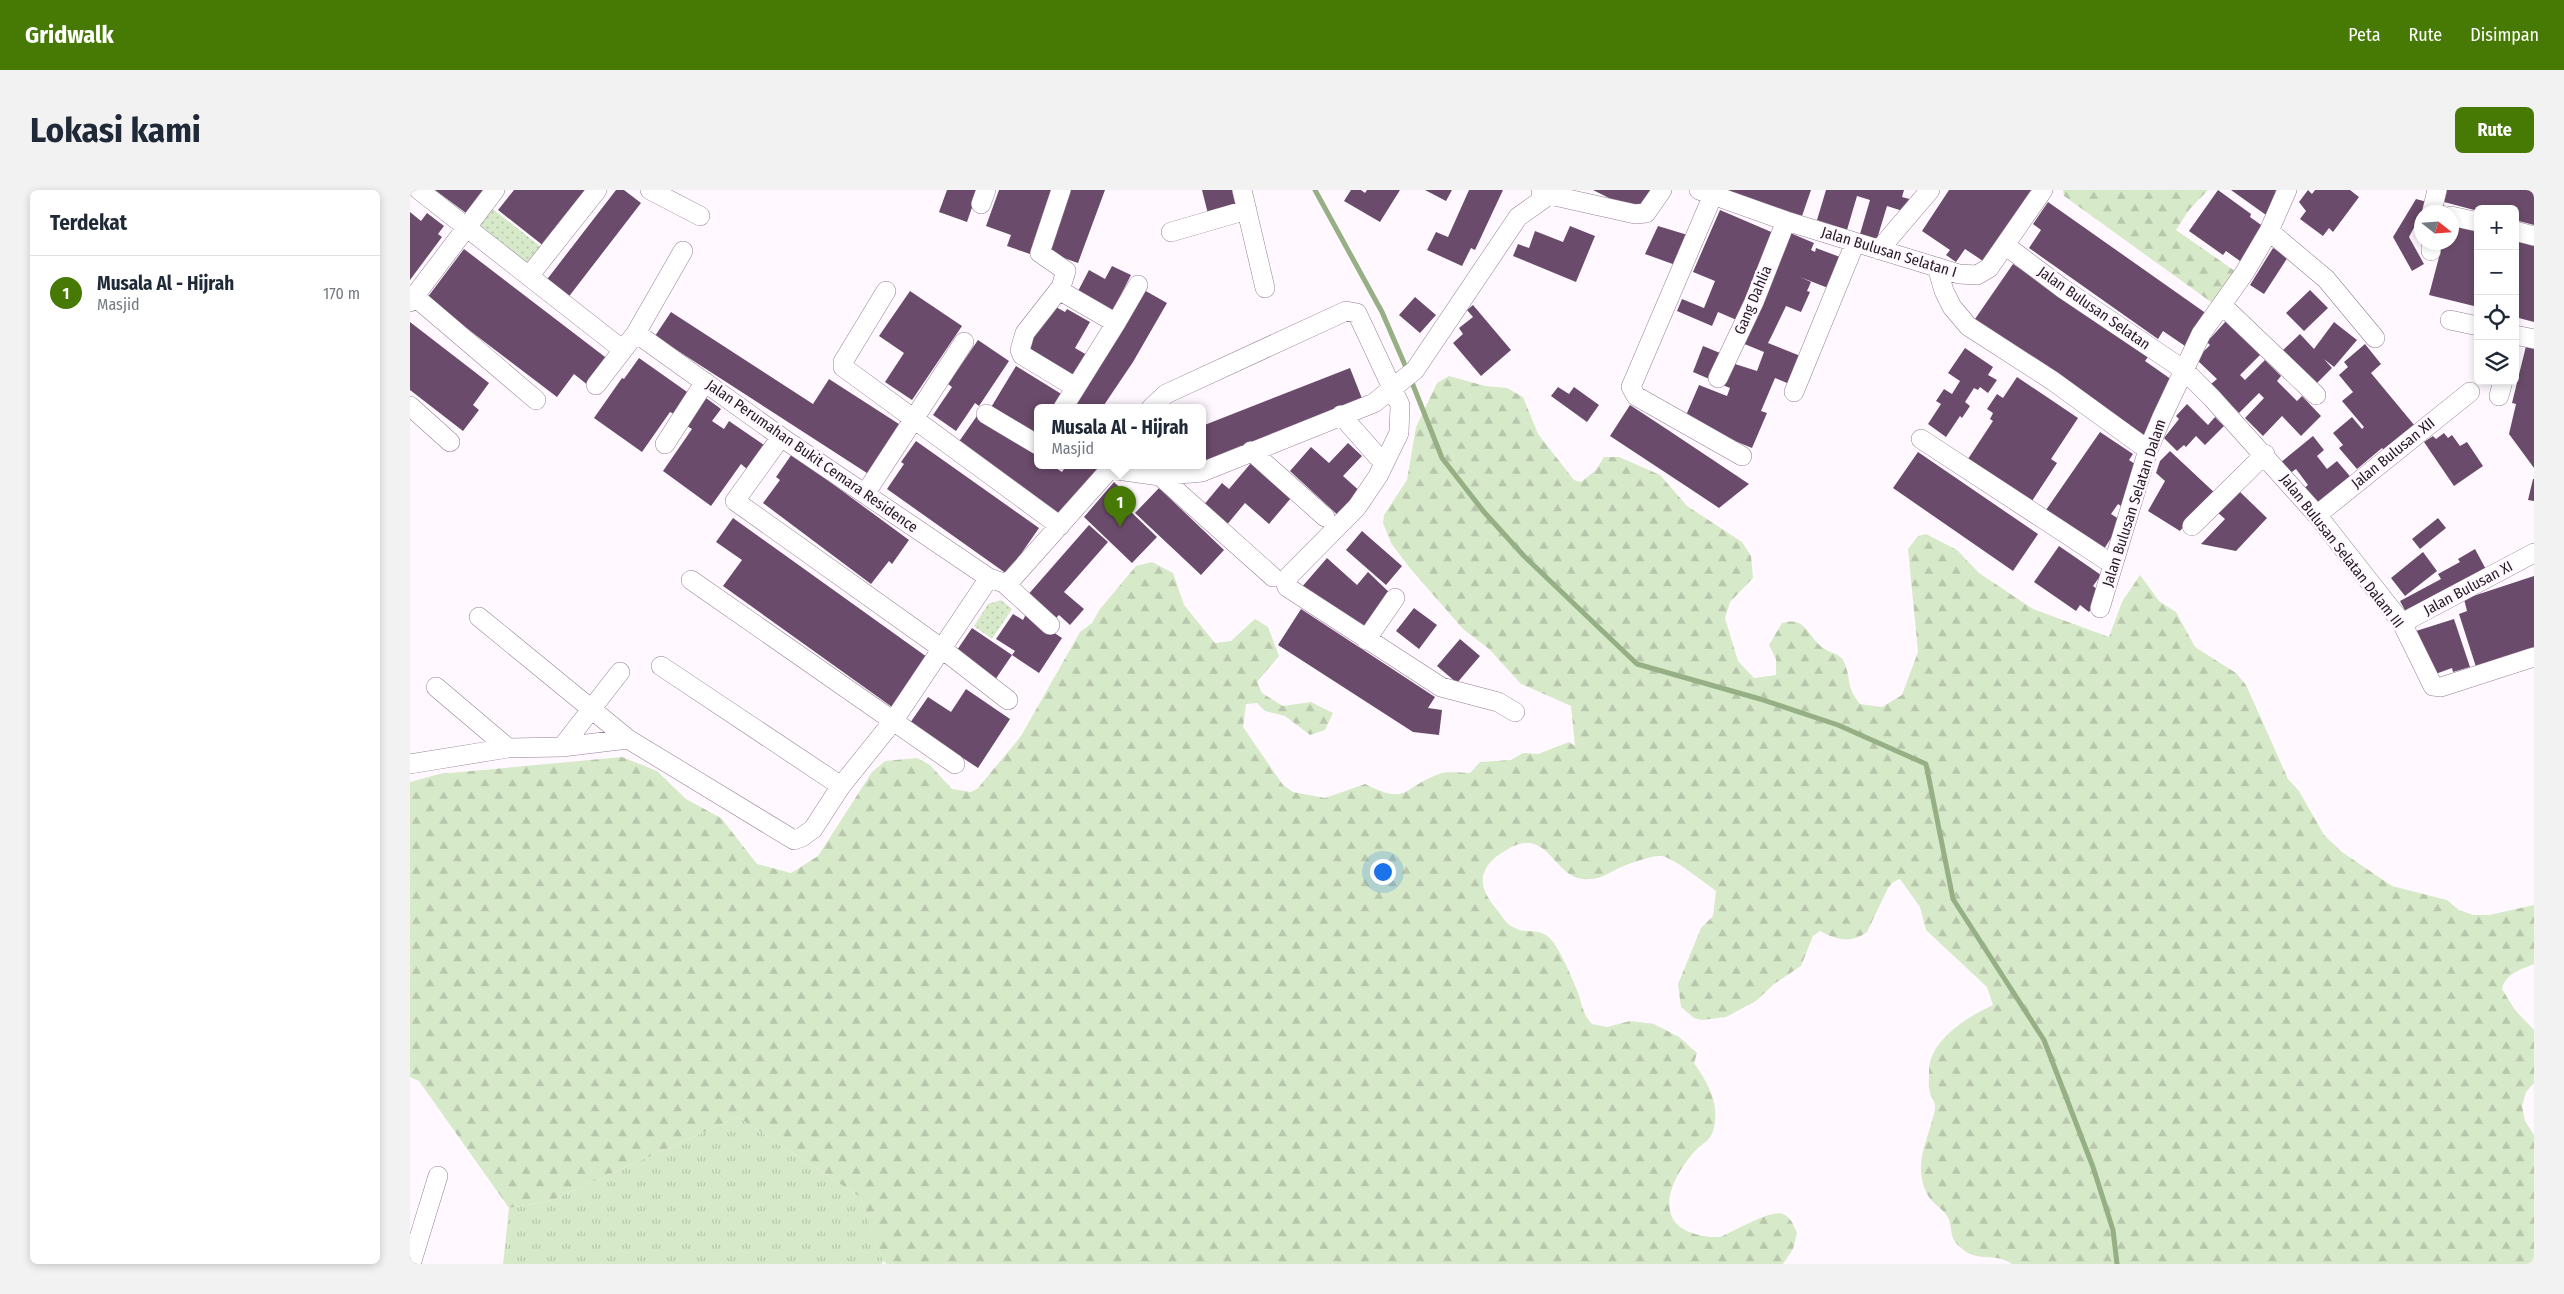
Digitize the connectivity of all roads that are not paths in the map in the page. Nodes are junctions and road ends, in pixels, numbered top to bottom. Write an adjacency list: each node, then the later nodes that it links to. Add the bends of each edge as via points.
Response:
1 (419, 190): 20 (street)
2 (495, 190): 20 (street)
3 (597, 190): 30 (street)
4 (650, 190): 16 (street)
5 (1060, 190): 32 (street, via 1040,253 1066,271)
6 (1242, 190): 15 (street)
7 (1662, 190): 12 (street, via 1646,214)
8 (1930, 190): 27 (street)
9 (2043, 190): 26 (street, Jalan Bulusan Selatan I)
10 (2287, 190): 21 (street, Jalan Bulusan Selatan Dalam)
11 (2437, 190): 14 (street)
12 (1545, 192): 48 (street, via 1504,235)
13 (1706, 192): 18 (street, Jalan Bulusan Selatan I); 70 (street, via 1631,387 1636,396)
14 (2435, 205)
15 (1247, 210): 22 (street); 33 (street)
16 (700, 216)
17 (2459, 218): 19 (street)
18 (1786, 221): 25 (street, Jalan Bulusan Selatan I); 47 (street, Gang Dahlia, via 1754,302)
19 (2474, 221)
20 (466, 228): 30 (street); 35 (street)
21 (2269, 231): 36 (street, Jalan Bulusan Selatan Dalam); 42 (street, via 2326,279)
22 (1171, 232)
23 (2519, 233): 24 (street)
24 (2534, 236)
25 (1855, 243): 27 (street, Jalan Bulusan Selatan I); 52 (street)
26 (2005, 245): 29 (street, Jalan Bulusan Selatan I, via 1989,268 1977,275 1958,274); 46 (street, Jalan Bulusan Selatan, via 2062,288)
27 (1879, 250): 29 (street, Jalan Bulusan Selatan I)
28 (684, 251): 40 (street)
29 (1937, 267): 67 (street, via 1952,307 1968,326 2053,381)
30 (529, 276): 45 (street)
31 (1138, 285): 38 (street)
32 (1061, 287): 38 (street, via 1064,293); 51 (street, via 1025,333 1020,350 1022,355)
33 (1265, 288)
34 (886, 291): 61 (street, via 842,364)
35 (412, 299): 55 (street)
36 (2222, 305): 46 (street, Jalan Bulusan Selatan Dalam, via 2201,334); 54 (street)
37 (2450, 320): 39 (street)
38 (1116, 323): 51 (street)
39 (2474, 325)
40 (636, 333): 45 (street); 49 (street, Jalan Perumahan Bukit Cemara Residence)
41 (2519, 336): 43 (street)
42 (2375, 338)
43 (2534, 339)
44 (964, 342): 61 (street)
45 (623, 350): 50 (street)
46 (2184, 370): 67 (street, Jalan Bulusan Selatan Dalam); 69 (street, Jalan Bulusan Selatan Dalam III)
47 (1718, 378)
48 (1403, 379): 57 (street, via 1357,313 1346,312 1166,394); 60 (street, via 1374,403); 90 (street, via 1399,433 1378,476 1357,507 1289,576 1286,584 1292,593)
49 (705, 382): 62 (street, Jalan Perumahan Bukit Cemara Residence); 66 (street)
50 (596, 385)
51 (1076, 388): 56 (street)
52 (1794, 392)
53 (2470, 392): 76 (street, Jalan Bulusan XII)
54 (2316, 395)
55 (536, 400)
56 (1065, 404)
57 (1155, 404)
58 (410, 406): 64 (street)
59 (986, 414): 65 (street)
60 (1341, 416): 68 (street); 71 (street)
61 (916, 419): 75 (street); 78 (street)
62 (781, 437): 75 (street, Jalan Perumahan Bukit Cemara Residence); 91 (street, via 735,501)
63 (1921, 439): 81 (street)
64 (450, 442)
65 (1034, 443)
66 (665, 444)
67 (2148, 450): 81 (street, Jalan Bulusan Selatan Dalam)
68 (1250, 451): 74 (street, via 1202,472); 77 (street)
69 (2265, 454): 76 (street, Jalan Bulusan Selatan Dalam III); 79 (street)
70 (1742, 456)
71 (1378, 457)
72 (1109, 469): 78 (street)
73 (1122, 469): 74 (street)
74 (1160, 476): 82 (street)
75 (865, 494): 84 (street, Jalan Perumahan Bukit Cemara Residence)
76 (2317, 515): 88 (street, Jalan Bulusan Selatan Dalam III)
77 (1325, 517)
78 (1060, 526): 84 (street, via 1011,580)
79 (2192, 526)
80 (2534, 553): 88 (street, Jalan Bulusan XI)
81 (2112, 564): 86 (street, Jalan Bulusan Selatan Dalam)
82 (1273, 577)
83 (691, 580): 99 (street)
84 (997, 581): 89 (street, Jalan Perumahan Bukit Cemara Residence); 91 (street)
85 (1395, 598): 90 (street)
86 (2100, 608)
87 (479, 617): 97 (street)
88 (2402, 623): 92 (street, Jalan Bulusan Selatan Dalam III, via 2436,688)
89 (1050, 624)
90 (1366, 640): 98 (street, via 1441,687 1498,702)
91 (941, 648): 96 (street); 99 (street)
92 (2534, 657)
93 (661, 666): 105 (street)
94 (620, 672): 97 (street)
95 (436, 688): 102 (street)
96 (1008, 700)
97 (592, 711): 100 (street); 101 (street)
98 (1515, 712)
99 (894, 720): 104 (street); 105 (street)
100 (628, 739): 101 (street); 105 (street, via 794,840 812,829)
101 (562, 747): 102 (street)
102 (508, 748): 103 (street)
103 (410, 764)
104 (955, 764)
105 (841, 786)
106 (438, 1176): 107 (street)
107 (411, 1264)

